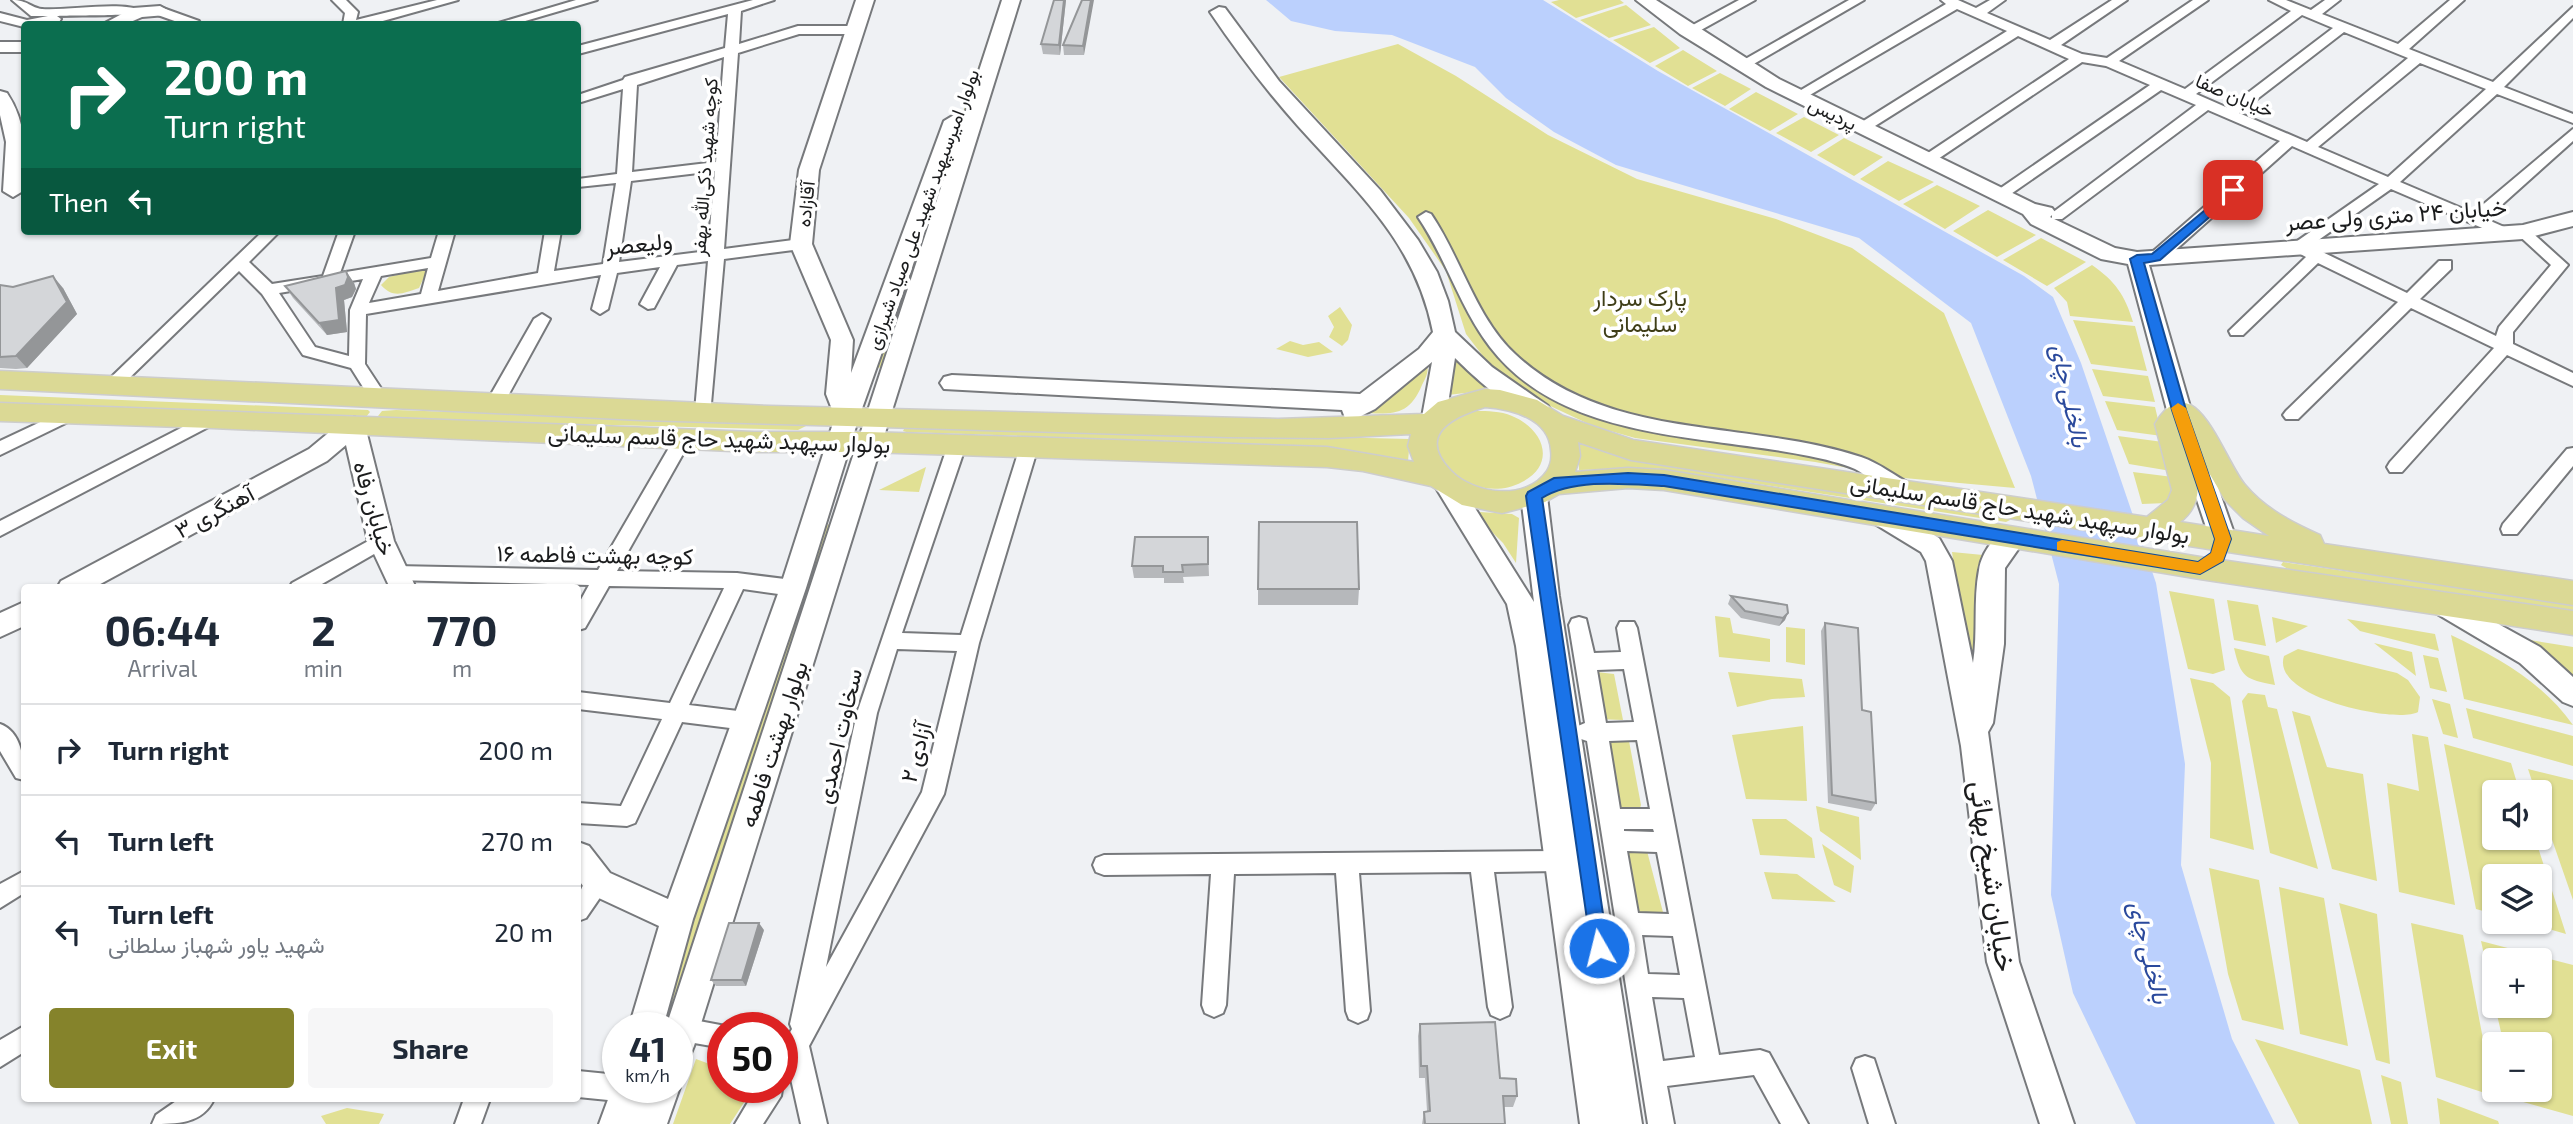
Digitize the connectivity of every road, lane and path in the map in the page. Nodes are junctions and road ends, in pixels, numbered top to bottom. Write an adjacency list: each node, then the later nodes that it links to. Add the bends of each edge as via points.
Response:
1 (18, 0): 22 (street, via 36,13)
2 (338, 0): 32 (street, via 352,12)
3 (452, 0): 33 (street)
4 (592, 0): 20 (street)
5 (768, 0): 21 (street)
6 (865, 0): 37 (street, آقازاده)
7 (997, 0): 123 (street, بولوار امیرسپهبد شهید علی صیاد شیرازی)
8 (1011, 0): 123 (street, بولوار امیرسپهبد شهید علی صیاد شیرازی)
9 (1678, 0): 19 (street)
10 (1749, 0): 39 (street)
11 (1857, 0): 49 (street)
12 (1999, 0): 26 (street)
13 (2121, 0): 40 (street)
14 (2200, 0): 48 (street)
15 (2274, 0): 27 (street)
16 (2333, 0): 27 (street)
17 (2458, 0): 45 (street)
18 (1951, 2): 26 (street, خیابان صفا); 54 (street)
19 (1650, 3): 39 (street, پردیس)
20 (564, 4): 34 (street)
21 (735, 8): 43 (street); 44 (street, کوچه شهید ذکی‌الله بهفر)
22 (78, 11): 24 (street); 29 (street)
23 (2573, 11): 52 (street)
24 (149, 12): 30 (street); 31 (street)
25 (1219, 12): 101 (street, via 1251,60 1395,219 1434,292)
26 (1977, 13): 38 (street, خیابان صفا)
27 (2307, 13): 36 (street); 53 (street)
28 (0, 17): 35 (street)
29 (39, 21)
30 (121, 21)
31 (183, 21)
32 (350, 21)
33 (370, 21)
34 (511, 21)
35 (21, 22)
36 (2342, 27): 45 (street); 58 (street)
37 (856, 30): 44 (street, via 798,30); 81 (street, آقازاده, via 809,170)
38 (2017, 31): 40 (street, خیابان صفا); 60 (street)
39 (1687, 32): 49 (street, پردیس)
40 (2050, 46): 47 (street, خیابان صفا)
41 (0, 47): 42 (street)
42 (21, 47)
43 (581, 49)
44 (731, 49): 50 (street); 65 (street, کوچه شهید ذکی‌الله بهفر)
45 (2399, 50): 46 (street)
46 (2418, 57): 52 (street); 63 (street)
47 (2079, 58): 48 (street, خیابان صفا); 64 (street)
48 (2109, 62): 51 (street, خیابان صفا)
49 (1740, 66): 54 (street, پردیس)
50 (630, 80): 55 (street); 66 (street)
51 (2160, 84): 53 (street, خیابان صفا); 70 (street)
52 (2495, 88): 59 (street); 68 (street)
53 (2186, 95): 56 (street, خیابان صفا)
54 (1798, 96): 60 (street, پردیس)
55 (581, 98)
56 (2206, 104): 58 (street, خیابان صفا); 72 (street)
57 (11, 109): 69 (street, via 18,153)
58 (2229, 114): 62 (street, خیابان صفا)
59 (2573, 119)
60 (1862, 128): 64 (street, پردیس)
61 (2573, 133): 75 (street)
62 (2290, 140): 63 (street, خیابان صفا); 84 (street)
63 (2308, 148): 68 (street, خیابان صفا)
64 (1927, 160): 70 (street, پردیس)
65 (721, 166): 66 (street); 83 (street, کوچه شهید ذکی‌الله بهفر)
66 (626, 177): 67 (street); 89 (street)
67 (581, 183)
68 (2390, 183): 75 (street, خیابان صفا); 82 (street)
69 (13, 192)
70 (2000, 195): 71 (street, پردیس)
71 (2031, 209): 72 (street, پردیس); 84 (street, پردیس, via 2038,219 2109,254)
72 (2057, 216): 84 (street, پردیس)
73 (1426, 217): 132 (street, via 1493,338 1521,368 1552,390 1629,421 1856,462)
74 (2573, 218): 76 (street, خیابان ۲۴ متری ولی عصر)
75 (2475, 220): 76 (street, خیابان صفا)
76 (2515, 233): 82 (street, خیابان ۲۴ متری ولی عصر); 102 (street, خیابان صفا, via 2560,265 2505,331)
77 (267, 235): 85 (street)
78 (346, 235): 92 (street)
79 (446, 235): 86 (street)
80 (552, 235): 91 (street)
81 (801, 244): 83 (street, ولیعصر); 123 (street, آقازاده, via 842,340 838,394)
82 (2308, 251): 84 (street, خیابان ۲۴ متری ولی عصر); 95 (street); 100 (street)
83 (717, 257): 87 (street, ولیعصر); 113 (street, کوچه شهید ذکی‌الله بهفر)
84 (2146, 258): 112 (street)
85 (238, 261): 93 (street); 107 (street)
86 (436, 262): 90 (street); 94 (street)
87 (671, 262): 89 (street, ولیعصر); 96 (street)
88 (2445, 265): 95 (street)
89 (612, 269): 91 (street, ولیعصر); 97 (street)
90 (374, 273): 92 (street); 98 (street)
91 (545, 277): 94 (street, ولیعصر)
92 (329, 280): 93 (street)
93 (268, 290): 103 (street, via 309,351)
94 (428, 296): 98 (street, ولیعصر)
95 (2410, 299): 102 (street); 116 (street)
96 (648, 303)
97 (600, 309)
98 (358, 310): 103 (street)
99 (542, 319): 110 (street)
100 (2237, 331)
101 (1444, 334): 111 (street, via 1427,355); 118 (street, via 1484,373); 119 (street)
102 (2504, 348): 105 (street); 129 (street)
103 (357, 364): 109 (street)
104 (0, 380): 107 (main road, بولوار سپهبد شهید حاج قاسم سلیمانی)
105 (2573, 380)
106 (952, 383): 108 (street)
107 (111, 386): 109 (main road, بولوار سپهبد شهید حاج قاسم سلیمانی)
108 (1154, 393): 111 (street); 120 (street)
109 (379, 400): 110 (main road, بولوار سپهبد شهید حاج قاسم سلیمانی)
110 (495, 403): 113 (main road, بولوار سپهبد شهید حاج قاسم سلیمانی)
111 (1367, 403): 122 (street)
112 (2179, 410): 135 (main road, via 2169,424 2186,490 2181,506); 138 (street); 140 (main road, via 2199,427 2240,499 2275,526)
113 (704, 411): 123 (main road, بولوار سپهبد شهید حاج قاسم سلیمانی)
114 (0, 412): 115 (main road, بولوار سپهبد شهید حاج قاسم سلیمانی)
115 (68, 415): 117 (main road, بولوار سپهبد شهید حاج قاسم سلیمانی); 127 (street)
116 (2292, 415)
117 (212, 418): 121 (main road, بولوار سپهبد شهید حاج قاسم سلیمانی); 134 (street)
118 (1548, 418): 119 (main road, via 1525,405 1485,398 1457,404); 131 (main road, via 1562,435 1567,460); 132 (main road, بولوار سپهبد شهید حاج قاسم سلیمانی, via 1630,450)
119 (1432, 420): 122 (main road, بولوار سپهبد شهید حاج قاسم سلیمانی); 130 (main road, via 1422,450 1426,464)
120 (1116, 422): 122 (main road, بولوار سپهبد شهید حاج قاسم سلیمانی); 123 (main road, بولوار سپهبد شهید حاج قاسم سلیمانی)
121 (353, 426): 124 (main road, بولوار سپهبد شهید حاج قاسم سلیمانی); 139 (street, خیابان رفاه); 147 (street, آهنگری ۳, via 317,455)
122 (1329, 428)
123 (858, 430): 124 (main road, بولوار سپهبد شهید حاج قاسم سلیمانی); 125 (main road, بولوار سپهبد شهید حاج قاسم سلیمانی); 149 (street, بولوار بهشت فاطمه); 195 (street, بولوار بهشت فاطمه)
124 (683, 438): 143 (street)
125 (957, 445): 126 (main road, بولوار سپهبد شهید حاج قاسم سلیمانی); 158 (street, سخاوت احمدی)
126 (1029, 447): 130 (main road, بولوار سپهبد شهید حاج قاسم سلیمانی, via 1327,457 1363,461); 159 (street, آزادی ۲)
127 (0, 449)
128 (2573, 454): 136 (street)
129 (2396, 467)
130 (1442, 482): 131 (main road, via 1482,500 1517,501); 146 (street)
131 (1544, 490): 133 (main road, بولوار سپهبد شهید حاج قاسم سلیمانی, via 1628,478 1664,480); 142 (street)
132 (1906, 491): 135 (main road, بولوار سپهبد شهید حاج قاسم سلیمانی)
133 (1884, 517): 137 (main road, بولوار سپهبد شهید حاج قاسم سلیمانی); 169 (street, خیابان شیخ بهائی, via 1930,545 1939,561)
134 (0, 528)
135 (2146, 528): 138 (main road, بولوار سپهبد شهید حاج قاسم سلیمانی)
136 (2510, 529)
137 (2016, 539): 141 (main road, بولوار سپهبد شهید حاج قاسم سلیمانی); 169 (street, خیابان شیخ بهائی, via 2001,550 1992,568 1990,644)
138 (2223, 539): 140 (main road, بولوار سپهبد شهید حاج قاسم سلیمانی); 141 (main road, via 2217,556)
139 (381, 541): 144 (street, خیابان رفاه); 148 (street)
140 (2342, 558): 150 (main road, بولوار سپهبد شهید حاج قاسم سلیمانی)
141 (2200, 568): 151 (main road, بولوار سپهبد شهید حاج قاسم سلیمانی)
142 (1544, 577): 146 (street, via 1530,572 1516,574); 167 (street)
143 (602, 579): 144 (street, کوچه بهشت فاطمه ۱۶); 145 (street, کوچه بهشت فاطمه ۱۶); 153 (street)
144 (399, 581)
145 (737, 581): 149 (street, کوچه بهشت فاطمه ۱۶); 164 (street)
146 (1507, 582): 177 (street, via 1522,610 1530,646)
147 (78, 584)
148 (306, 584)
149 (793, 588): 165 (street, بولوار بهشت فاطمه)
150 (2573, 593)
151 (2444, 605): 154 (main road, بولوار سپهبد شهید حاج قاسم سلیمانی); 162 (street, via 2530,655)
152 (21, 615): 156 (street)
153 (581, 617)
154 (2573, 623)
155 (1579, 625): 161 (street)
156 (0, 626)
157 (1627, 628): 160 (street)
158 (889, 641): 159 (street); 196 (street, سخاوت احمدی, via 867,713)
159 (969, 643): 197 (street, آزادی ۲, via 933,794)
160 (1633, 660): 161 (street); 166 (street)
161 (1585, 662): 168 (street)
162 (2573, 694)
163 (581, 700): 164 (street)
164 (676, 712): 165 (street); 172 (street, via 627,816)
165 (746, 721): 186 (street, بولوار بهشت فاطمه)
166 (1646, 731): 168 (street); 173 (street)
167 (1566, 732): 168 (street); 218 (street)
168 (1596, 732): 174 (street)
169 (1976, 746): 222 (street, خیابان شیخ بهائی, via 2003,962)
170 (9, 747): 171 (street)
171 (21, 766)
172 (581, 813)
173 (1663, 819): 174 (street); 175 (street)
174 (1612, 830): 175 (street); 187 (street)
175 (1667, 842): 188 (street)
176 (581, 860): 183 (street)
177 (1560, 861): 178 (street); 217 (street)
178 (1481, 862): 179 (street); 192 (street)
179 (1347, 863): 180 (street); 193 (street)
180 (1223, 864): 181 (street); 191 (street)
181 (1104, 865)
182 (21, 883): 184 (street)
183 (599, 883): 185 (street); 186 (street)
184 (0, 897)
185 (581, 906)
186 (677, 919): 194 (street, بولوار بهشت فاطمه)
187 (1628, 924): 188 (street); 189 (street)
188 (1683, 925): 190 (street)
189 (1638, 985): 190 (street); 203 (street)
190 (1694, 987): 200 (street)
191 (1214, 1005)
192 (1500, 1007)
193 (1358, 1011)
194 (650, 1012)
195 (688, 1012)
196 (798, 1012)
197 (798, 1032)
198 (21, 1040): 199 (street)
199 (0, 1055)
200 (1709, 1068): 203 (street); 220 (street, via 1760,1062)
201 (1865, 1068): 221 (street)
202 (798, 1072): 216 (street)
203 (1653, 1074): 219 (street)
204 (581, 1084): 205 (street)
205 (602, 1086)
206 (197, 1102): 211 (street)
207 (476, 1102): 212 (street)
208 (623, 1103): 213 (street)
209 (657, 1103): 214 (street)
210 (762, 1103): 215 (street)
211 (165, 1124)
212 (468, 1124)
213 (616, 1124)
214 (650, 1124)
215 (748, 1124)
216 (814, 1124)
217 (1597, 1124)
218 (1625, 1124)
219 (1661, 1124)
220 (1795, 1124)
221 (1882, 1124)
222 (2057, 1124)

